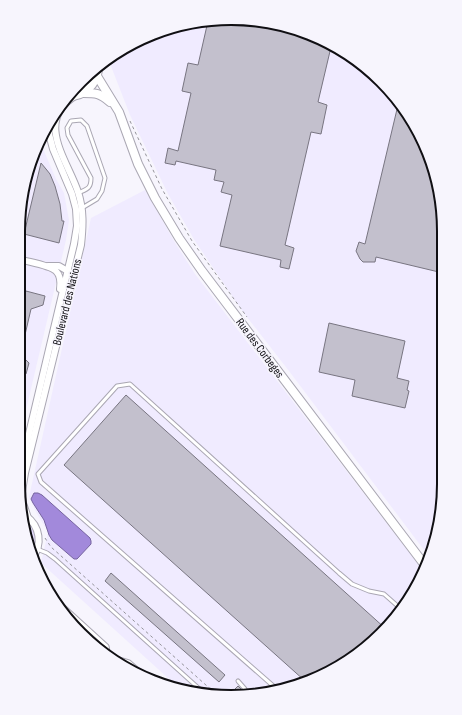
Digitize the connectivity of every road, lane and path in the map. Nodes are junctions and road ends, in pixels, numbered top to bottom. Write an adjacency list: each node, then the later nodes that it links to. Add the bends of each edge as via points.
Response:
1 (99, 73): 2 (street, via 89,89); 5 (street, Rue des Corbeges)
2 (80, 94): 3 (street, Rue des Corbeges); 4 (street, Boulevard des Nations); 5 (street, Rue des Corbeges, via 96,93 104,96)
3 (76, 95)
4 (74, 97)
5 (119, 112): 21 (street, Rue des Corbeges, via 138,164 179,238)
6 (130, 120): 14 (path, via 162,189 192,241)
7 (56, 124): 9 (street, Boulevard des Nations, via 58,147)
8 (50, 133): 9 (street, Boulevard des Nations, via 53,149)
9 (75, 193): 10 (street, Boulevard des Nations); 10 (lane, via 91,185 91,178 68,135 67,128 71,122 81,120 87,126 105,178 97,199); 13 (street, Boulevard des Nations, via 77,226)
10 (82, 208): 15 (street, Boulevard des Nations, via 81,245)
11 (25, 260): 12 (street)
12 (46, 266): 13 (street, via 59,266); 16 (street, via 56,271 61,281)
13 (68, 271): 15 (street, via 71,273 63,306); 16 (street, Boulevard des Nations)
14 (246, 317)
15 (62, 324): 18 (street, Boulevard des Nations)
16 (53, 334): 17 (street, Boulevard des Nations)
17 (25, 451)
18 (25, 473)
19 (28, 518): 20 (street, Boulevard des Nations, via 36,529 39,542)
20 (37, 549): 27 (lane, via 55,559)
21 (421, 562)
22 (397, 605): 26 (lane, via 384,594 352,584 130,384 117,386 38,474 41,482)
23 (79, 623): 24 (lane)
24 (107, 648)
25 (238, 681): 28 (lane)
26 (273, 686)
27 (197, 687)
28 (244, 690)

